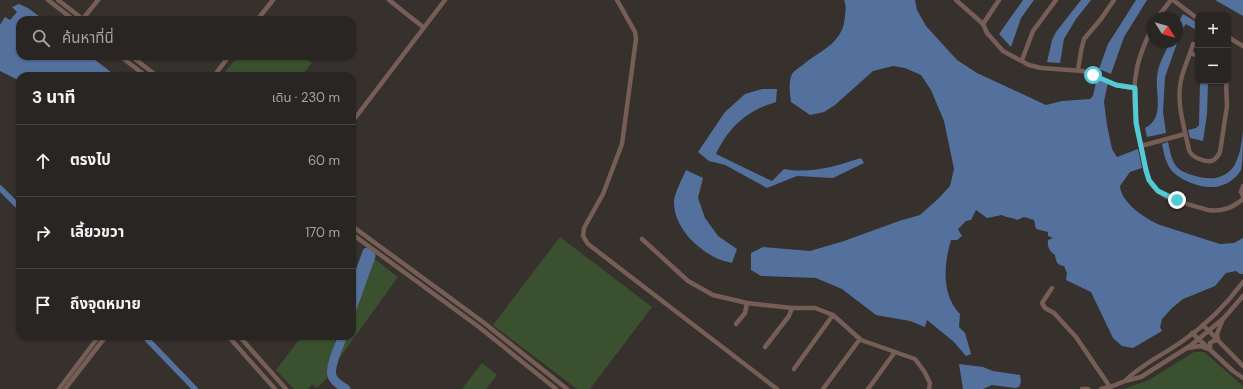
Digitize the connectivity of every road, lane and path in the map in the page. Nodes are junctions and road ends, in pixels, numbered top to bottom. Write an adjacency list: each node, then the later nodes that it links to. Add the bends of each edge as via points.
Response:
1 (48, 0): 14 (street)
2 (58, 0): 15 (street)
3 (98, 0): 16 (street)
4 (273, 0): 17 (street)
5 (389, 0): 20 (street)
6 (445, 0): 20 (street)
7 (616, 0): 79 (street, via 636,38 622,144 603,194 584,228 583,236 588,244)
8 (956, 0): 19 (street)
9 (998, 0): 19 (street)
10 (1056, 0): 30 (street, via 1033,31)
11 (1114, 0): 31 (street, via 1084,39)
12 (1172, 0): 13 (street); 18 (street)
13 (1162, 12)
14 (69, 16)
15 (78, 16)
16 (86, 16)
17 (260, 16)
18 (1195, 17)
19 (983, 24): 30 (street, via 987,33 1003,51)
20 (423, 27): 37 (street)
21 (1231, 39): 24 (street)
22 (1147, 40): 36 (street, via 1138,62)
23 (1193, 44): 25 (street)
24 (1243, 46)
25 (1190, 53): 26 (street); 38 (street, via 1181,85 1180,106)
26 (1195, 55)
27 (125, 60): 32 (street)
28 (136, 60): 33 (street)
29 (226, 60): 34 (street)
30 (1022, 60): 31 (street, via 1041,68)
31 (1078, 70): 36 (street, via 1108,82)
32 (141, 72)
33 (152, 72)
34 (217, 72)
35 (1226, 84): 38 (street, via 1225,124 1218,156 1209,161 1191,155)
36 (1135, 88): 39 (street, via 1136,123)
37 (356, 117)
38 (1185, 134): 39 (street)
39 (1141, 146): 42 (street, via 1149,180 1164,195 1215,211 1230,208)
40 (1243, 186): 41 (street)
41 (1242, 194): 42 (street)
42 (1242, 200)
43 (356, 229): 78 (street, via 483,322)
44 (356, 237): 77 (street)
45 (642, 239): 49 (street, via 688,281 714,295)
46 (1243, 282): 54 (street, via 1218,313)
47 (1052, 288): 72 (street, via 1043,305 1076,337)
48 (1243, 296): 52 (street)
49 (747, 303): 50 (street); 53 (street, via 745,313)
50 (792, 308): 51 (street, via 815,308); 64 (street, via 789,316)
51 (833, 315): 57 (street); 69 (street)
52 (1223, 319): 55 (street); 63 (street, via 1217,334)
53 (736, 324)
54 (1202, 325): 55 (street); 56 (street)
55 (1208, 331): 58 (street); 63 (street)
56 (1192, 333): 58 (street); 71 (street, via 1136,370)
57 (860, 339): 67 (street); 80 (street)
58 (1198, 339): 65 (street); 66 (street)
59 (96, 340): 73 (street)
60 (103, 340): 74 (street)
61 (232, 340): 75 (street)
62 (243, 340): 76 (street)
63 (1218, 340): 66 (street, via 1210,343); 68 (street)
64 (765, 347)
65 (1184, 349): 66 (street, via 1200,346); 71 (street, via 1141,377)
66 (1210, 349): 70 (street)
67 (895, 352): 81 (street); 82 (street, via 914,359 924,371 930,383)
68 (1243, 366)
69 (794, 369)
70 (1243, 378)
71 (1125, 381): 72 (street)
72 (1110, 387): 85 (street)
73 (58, 389)
74 (65, 389)
75 (275, 389)
76 (286, 389)
77 (556, 389)
78 (567, 389)
79 (777, 389)
80 (823, 389)
81 (868, 389)
82 (929, 389)
83 (1082, 389): 84 (street)
84 (1088, 389)
85 (1101, 389)

